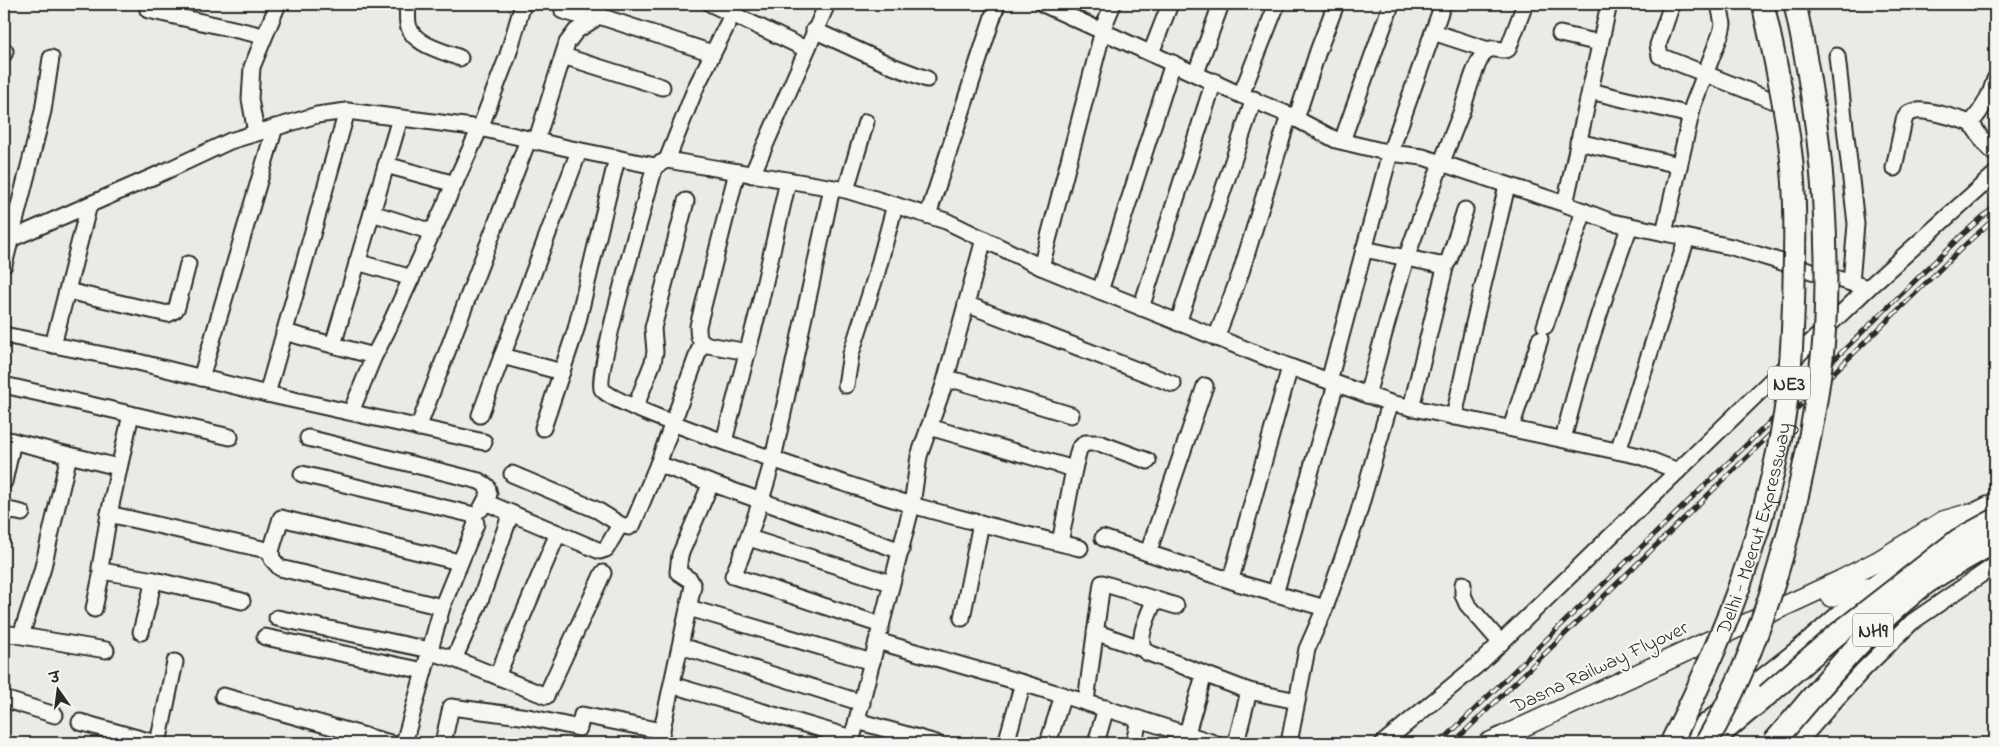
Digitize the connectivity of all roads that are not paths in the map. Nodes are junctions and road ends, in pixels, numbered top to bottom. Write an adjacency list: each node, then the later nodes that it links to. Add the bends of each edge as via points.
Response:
1 (278, 4): 29 (street)
2 (407, 4): 38 (street, via 412,34)
3 (523, 4): 56 (street, via 507,58)
4 (563, 4): 23 (street, via 563,11)
5 (711, 4): 24 (street)
6 (827, 4): 25 (street)
7 (997, 4): 83 (street)
8 (1113, 4): 26 (street)
9 (1170, 4): 34 (street)
10 (1221, 4): 40 (street)
11 (1277, 4): 47 (street)
12 (1336, 4): 51 (street)
13 (1443, 4): 27 (street)
14 (1525, 4): 32 (street, via 1508,49)
15 (1609, 4): 30 (street)
16 (1672, 4): 41 (street, via 1658,45 1660,56)
17 (1719, 4): 41 (street, via 1723,24)
18 (1763, 4): 251 (highway, Delhi - Meerut Expressway / NE3, bridge, via 1779,76 1791,156 1795,236 1790,376 1771,484 1747,561 1698,688)
19 (1795, 4): 253 (highway, Delhi - Meerut Expressway / NE3, bridge, via 1819,137 1826,218 1823,356 1800,490 1778,570 1724,713)
20 (1049, 5): 26 (street)
21 (1390, 5): 59 (street)
22 (148, 10): 29 (street)
23 (596, 13): 33 (street); 35 (street, via 576,31)
24 (732, 15): 31 (street); 33 (street)
25 (814, 30): 31 (street); 42 (street)
26 (1103, 31): 34 (street); 96 (street)
27 (1433, 32): 32 (street); 62 (street)
28 (1560, 34): 30 (street)
29 (264, 36): 57 (street, via 250,81)
30 (1600, 43): 46 (street)
31 (806, 49): 70 (street)
32 (1488, 50): 66 (street, via 1476,69)
33 (712, 53): 65 (street)
34 (1151, 53): 39 (street)
35 (563, 56): 45 (street); 58 (street)
36 (1836, 56): 98 (street, via 1856,224)
37 (51, 58): 89 (street, via 43,111)
38 (460, 58)
39 (1173, 63): 40 (street); 101 (street)
40 (1196, 73): 44 (street)
41 (1706, 73): 48 (street); 50 (street)
42 (927, 79)
43 (1995, 79): 54 (street, via 1989,98)
44 (1214, 81): 47 (street); 103 (street)
45 (662, 87)
46 (1590, 92): 50 (street); 60 (street)
47 (1248, 97): 51 (street); 104 (street)
48 (1774, 101)
49 (347, 110): 52 (street); 55 (street); 105 (street)
50 (1690, 115): 68 (street)
51 (1293, 117): 59 (street); 107 (street)
52 (400, 118): 56 (street); 67 (street)
53 (866, 122): 75 (street)
54 (1971, 123): 63 (street); 69 (street, via 1914,110 1904,120)
55 (275, 128): 57 (street); 116 (street)
56 (480, 128): 58 (street); 73 (street)
57 (256, 133): 78 (street, via 230,141)
58 (532, 141): 61 (street); 135 (street)
59 (1342, 141): 62 (street)
60 (1578, 142): 68 (street); 77 (street)
61 (580, 151): 64 (street); 113 (street)
62 (1390, 153): 66 (street, via 1423,157); 90 (street)
63 (1995, 154)
64 (617, 158): 65 (street); 115 (street, via 576,329)
65 (661, 163): 70 (street); 126 (street, via 606,352 601,387 605,393)
66 (1440, 163): 74 (street); 91 (street)
67 (386, 165): 73 (street); 82 (street)
68 (1678, 165): 86 (street)
69 (1894, 168)
70 (745, 173): 72 (street); 108 (street, via 698,326)
71 (1995, 174): 99 (street)
72 (788, 181): 75 (street); 111 (street)
73 (454, 184): 85 (street)
74 (1507, 186): 77 (street); 132 (street)
75 (839, 189): 79 (street); 146 (street)
76 (686, 201): 126 (street, via 653,328 653,362)
77 (1565, 204): 81 (street)
78 (90, 205): 89 (street); 100 (street)
79 (895, 205): 83 (street); 118 (street, via 851,354)
80 (1464, 210): 95 (street, via 1450,260)
81 (1584, 211): 84 (street); 137 (street)
82 (372, 213): 85 (street); 92 (street)
83 (928, 215): 88 (street)
84 (1630, 226): 86 (street); 140 (street, via 1607,287)
85 (432, 232): 97 (street)
86 (1664, 233): 87 (street)
87 (1687, 238): 98 (street, via 1732,247); 144 (street)
88 (984, 239): 96 (street); 102 (street)
89 (7, 241): 93 (street)
90 (1364, 249): 91 (street); 117 (street)
91 (1407, 258): 95 (street); 124 (street)
92 (357, 262): 97 (street); 110 (street)
93 (4, 264)
94 (188, 264): 100 (street, via 177,307 168,314)
95 (1446, 264): 127 (street)
96 (1041, 267): 101 (street)
97 (412, 278): 112 (street)
98 (1851, 283): 99 (street)
99 (1868, 288): 151 (street)
100 (67, 291): 109 (street)
101 (1100, 291): 103 (street)
102 (966, 304): 119 (street); 121 (street)
103 (1141, 308): 104 (street)
104 (1178, 323): 107 (street)
105 (284, 332): 110 (street); 123 (street)
106 (4, 335): 109 (street)
107 (1216, 338): 114 (street)
108 (702, 342): 111 (street); 133 (street)
109 (53, 345): 116 (street)
110 (333, 345): 112 (street)
111 (748, 352): 142 (street)
112 (374, 356): 128 (street)
113 (502, 356): 115 (street); 130 (street)
114 (1290, 367): 117 (street); 183 (street)
115 (562, 372): 136 (street)
116 (201, 378): 123 (street)
117 (1332, 382): 124 (street); 188 (street)
118 (846, 384)
119 (1173, 384)
120 (4, 385): 129 (street)
121 (944, 385): 131 (street, via 958,381); 134 (street)
122 (1205, 386): 178 (street)
123 (267, 394): 128 (street)
124 (1367, 395): 125 (street)
125 (1390, 403): 127 (street); 194 (street, via 1357,518)
126 (635, 408): 133 (street)
127 (1411, 408): 132 (street)
128 (351, 412): 135 (street)
129 (131, 414): 138 (street); 149 (street)
130 (480, 415)
131 (1071, 415)
132 (1454, 417): 137 (street)
133 (672, 423): 142 (street); 148 (street)
134 (929, 426): 150 (street); 159 (street)
135 (418, 428): 143 (street)
136 (543, 428)
137 (1511, 428): 140 (street)
138 (230, 438)
139 (308, 438): 158 (street, via 479,481 487,486 489,494)
140 (1563, 439): 144 (street)
141 (8, 440): 145 (street); 154 (street)
142 (724, 441): 146 (street)
143 (484, 442)
144 (1618, 451): 151 (street)
145 (69, 455): 149 (street); 203 (street, via 42,570)
146 (773, 459): 156 (street); 159 (street)
147 (1148, 461): 150 (street, via 1091,442 1079,449)
148 (658, 464): 155 (street); 168 (street, via 633,524)
149 (118, 467): 164 (street)
150 (1074, 469): 174 (street)
151 (1678, 471): 206 (street)
152 (302, 474): 165 (street)
153 (512, 474): 168 (street, via 597,510)
154 (4, 482)
155 (711, 484): 156 (street); 193 (street, via 678,564 678,572 692,582)
156 (762, 501): 170 (street); 177 (street)
157 (1995, 501): 162 (street)
158 (485, 502): 161 (street); 165 (street)
159 (912, 505): 167 (street); 177 (street)
160 (4, 510): 163 (street)
161 (511, 513): 169 (street); 211 (street, via 480,601)
162 (1971, 513): 172 (street); 249 (main road, Dasna Railway Flyover, bridge, via 1943,521 1841,580)
163 (22, 514)
164 (109, 514): 176 (street); 181 (street, via 100,559)
165 (476, 518): 179 (street)
166 (1995, 520): 253 (highway, NH9, bridge, via 1958,540 1835,636)
167 (981, 523): 174 (street); 197 (street)
168 (621, 525): 169 (street, via 602,551)
169 (558, 533): 217 (street)
170 (749, 538): 185 (street); 198 (street, via 733,576)
171 (1103, 538): 178 (street)
172 (1939, 540): 180 (street); 187 (street)
173 (1995, 542): 254 (highway, NH9, bridge, via 1918,589 1887,617 1860,642)
174 (1060, 543): 175 (street)
175 (1080, 548)
176 (271, 551): 179 (street, via 281,518); 192 (street, via 272,559 280,568)
177 (901, 551): 185 (street)
178 (1148, 552): 183 (street)
179 (459, 562): 192 (street)
180 (1987, 566): 214 (street, via 1912,622)
181 (102, 571): 184 (street); 195 (street)
182 (603, 573): 217 (street, via 546,696)
183 (1231, 579): 188 (street)
184 (154, 580): 190 (street); 200 (street)
185 (891, 583): 198 (street)
186 (1463, 584): 206 (street, via 1467,604)
187 (1868, 588): 199 (street); 250 (main road, Dasna Railway Flyover, bridge, via 1857,587 1838,593)
188 (1275, 594): 194 (street)
189 (1155, 599): 191 (street); 201 (street, via 1102,583); 208 (street, via 1141,638)
190 (242, 601)
191 (1176, 606)
192 (442, 607): 210 (street)
193 (689, 608): 207 (street); 213 (street)
194 (1325, 608): 225 (street, via 1308,649)
195 (94, 609)
196 (277, 618): 210 (street)
197 (962, 618)
198 (881, 624): 205 (street)
199 (1820, 629): 214 (street); 252 (street)
200 (141, 632)
201 (1095, 632): 208 (street); 224 (street)
202 (4, 633): 203 (street)
203 (22, 636): 209 (street)
204 (265, 637): 215 (street)
205 (877, 641): 213 (street); 218 (street)
206 (1501, 643): 248 (street)
207 (681, 646): 219 (street); 226 (street)
208 (1143, 649): 216 (street)
209 (106, 650)
210 (430, 651): 211 (street); 215 (street)
211 (454, 659): 217 (street)
212 (175, 662): 236 (street)
213 (872, 662): 226 (street)
214 (1864, 669): 255 (street)
215 (424, 671): 238 (street)
216 (1204, 675): 220 (street); 233 (street)
217 (497, 676)
218 (1023, 683): 221 (street); 241 (street)
219 (672, 685): 232 (street); 235 (street)
220 (1249, 691): 225 (street); 246 (street)
221 (1063, 695): 224 (street); 242 (street)
222 (223, 696): 237 (street)
223 (4, 699): 228 (street)
224 (1086, 701): 227 (street)
225 (1297, 701): 247 (street)
226 (862, 703): 230 (street)
227 (1106, 708): 229 (street); 243 (street)
228 (54, 715)
229 (1139, 719): 233 (street); 244 (street)
230 (856, 721): 235 (street); 240 (street)
231 (80, 722): 234 (street)
232 (660, 737): 239 (street, via 582,715 579,728 528,717 451,707)
233 (1185, 739): 245 (street)
234 (134, 740): 236 (street)
235 (852, 741)
236 (156, 743)
237 (390, 743)
238 (404, 743)
239 (443, 743)
240 (936, 743)
241 (1006, 743)
242 (1048, 743)
243 (1096, 743)
244 (1134, 743)
245 (1214, 743)
246 (1236, 743)
247 (1289, 743)
248 (1383, 743)
249 (1488, 743)
250 (1514, 743)
251 (1671, 743)
252 (1679, 743)
253 (1707, 743)
254 (1773, 743)
255 (1798, 743)

